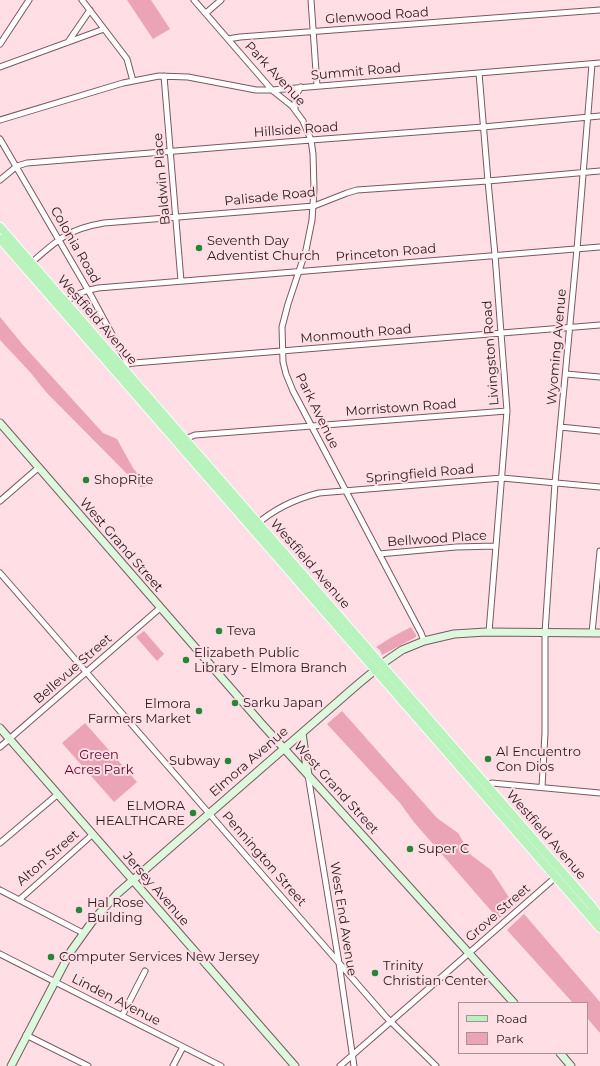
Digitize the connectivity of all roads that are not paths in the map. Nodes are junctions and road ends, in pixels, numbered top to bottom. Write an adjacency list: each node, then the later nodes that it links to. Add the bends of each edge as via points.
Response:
1 (29, 0): 13 (street)
2 (82, 0): 6 (street)
3 (194, 0): 8 (street, Park Avenue)
4 (221, 0): 8 (street)
5 (311, 0): 10 (street)
6 (90, 10): 9 (street); 12 (street)
7 (600, 10): 10 (street, Glenwood Road)
8 (206, 13): 11 (street, Park Avenue)
9 (104, 29): 12 (street); 19 (street, via 127,59)
10 (314, 32): 11 (street, Glenwood Road); 20 (street)
11 (228, 39): 22 (street, Park Avenue)
12 (68, 43): 16 (street)
13 (0, 44)
14 (600, 63): 15 (street, Summit Road)
15 (592, 64): 17 (street, Summit Road); 25 (street, Wyoming Avenue)
16 (0, 67)
17 (479, 73): 20 (street, Summit Road); 27 (street, Livingston Road)
18 (164, 76): 19 (street, Summit Road); 22 (street, Summit Road, via 188,77 256,90); 30 (street, Baldwin Place)
19 (133, 80): 26 (street, Summit Road)
20 (318, 86): 21 (street, Summit Road)
21 (301, 87): 22 (street, Summit Road); 23 (street, via 294,100)
22 (272, 90): 23 (street, Park Avenue)
23 (297, 112): 29 (street, Park Avenue)
24 (600, 116): 25 (street, Hillside Road)
25 (588, 118): 27 (street, Hillside Road); 33 (street, Wyoming Avenue)
26 (0, 120)
27 (483, 127): 29 (street, Hillside Road); 35 (street, Livingston Road)
28 (0, 139): 31 (street, Colonia Road)
29 (311, 140): 30 (street, Hillside Road); 36 (street, Park Avenue)
30 (171, 151): 31 (street, Hillside Road, via 27,163); 37 (street, Baldwin Place)
31 (17, 166): 34 (street, Hillside Road); 40 (street, Colonia Road)
32 (600, 171): 33 (street, Palisade Road)
33 (582, 172): 35 (street, Palisade Road); 42 (street, Wyoming Avenue)
34 (0, 180)
35 (488, 181): 36 (street, Palisade Road, via 357,190); 43 (street, Livingston Road)
36 (314, 206): 37 (street, Palisade Road); 45 (street, Park Avenue, via 308,242)
37 (176, 217): 40 (street, Palisade Road, via 99,224 75,230); 46 (street, Baldwin Place)
38 (0, 227): 44 (main road, Westfield Avenue)
39 (0, 239): 44 (main road, Westfield Avenue)
40 (59, 239): 44 (street, Palisade Road); 47 (street, Colonia Road)
41 (600, 247): 42 (street, Princeton Road)
42 (577, 249): 43 (street, Princeton Road); 50 (street, Wyoming Avenue)
43 (495, 255): 45 (street, Princeton Road); 51 (street, Livingston Road)
44 (28, 266): 48 (main road, Westfield Avenue)
45 (299, 272): 46 (street, Princeton Road); 52 (street, Park Avenue, via 283,321)
46 (181, 281): 47 (street, Princeton Road)
47 (88, 290): 48 (street, Princeton Road, via 72,297); 53 (street, Colonia Road)
48 (63, 305): 53 (main road, Westfield Avenue)
49 (600, 325): 50 (street, Monmouth Road)
50 (570, 327): 51 (street, Monmouth Road); 54 (street, Wyoming Avenue)
51 (501, 333): 52 (street, Monmouth Road); 56 (street, Livingston Road)
52 (282, 351): 53 (street, Monmouth Road, via 134,362); 58 (street, Park Avenue, via 288,380)
53 (123, 369): 61 (main road, Westfield Avenue)
54 (566, 374): 55 (street); 59 (street, Wyoming Avenue)
55 (600, 377)
56 (507, 411): 58 (street, Morristown Road); 63 (street, Livingston Road)
57 (0, 423): 62 (street, West Grand Street)
58 (311, 426): 61 (street, Morristown Road, via 192,436); 66 (street, Park Avenue)
59 (560, 427): 60 (street); 64 (street, Wyoming Avenue)
60 (600, 431)
61 (183, 443): 68 (main road, Westfield Avenue)
62 (38, 468): 67 (street); 73 (street, West Grand Street)
63 (502, 478): 64 (street, Springfield Road); 66 (street, Springfield Road); 69 (street, Livingston Road)
64 (555, 483): 65 (street, Springfield Road); 75 (street, Wyoming Avenue)
65 (600, 487)
66 (345, 491): 68 (street, Springfield Road, via 319,493 300,498 277,509); 71 (street, Park Avenue)
67 (0, 501)
68 (255, 525): 79 (main road, Westfield Avenue)
69 (496, 546): 71 (street, Bellwood Place); 74 (street, Livingston Road)
70 (600, 551): 76 (street)
71 (379, 554): 78 (street, Park Avenue)
72 (0, 574): 80 (street, Pennington Street)
73 (160, 608): 80 (street, Bellevue Street); 85 (street, West Grand Street)
74 (489, 632): 75 (street, Elmora Avenue); 78 (street, Elmora Avenue, via 454,634)
75 (544, 633): 76 (street, Elmora Avenue); 88 (street, Wyoming Avenue, via 545,733)
76 (592, 633): 77 (street, Elmora Avenue)
77 (600, 633)
78 (424, 641): 79 (street, Elmora Avenue, via 398,652)
79 (378, 667): 82 (street, Elmora Avenue); 87 (main road, Westfield Avenue)
80 (86, 673): 83 (street, Bellevue Street); 91 (street, Pennington Street)
81 (0, 728): 83 (street, Jersey Avenue)
82 (302, 733): 85 (street, Elmora Avenue); 86 (street)
83 (10, 739): 84 (street, Bellevue Street); 90 (street, Jersey Avenue)
84 (0, 747)
85 (284, 748): 86 (street, West Grand Street); 91 (street, Elmora Avenue)
86 (308, 775): 101 (street, West Grand Street); 104 (street, West End Avenue)
87 (483, 787): 88 (street, via 492,783); 94 (main road, Westfield Avenue)
88 (542, 787): 89 (street)
89 (600, 793)
90 (58, 794): 92 (street, Jersey Avenue); 93 (street)
91 (209, 814): 95 (street, Elmora Avenue); 104 (street, Pennington Street)
92 (93, 834): 95 (street, Jersey Avenue); 97 (street, Alton Street)
93 (0, 843)
94 (559, 874): 98 (main road, Westfield Avenue); 99 (main road, Westfield Avenue); 101 (street, Grove Street)
95 (133, 880): 100 (street, Elmora Avenue, via 117,894); 118 (street, Jersey Avenue)
96 (0, 890): 97 (street)
97 (18, 900): 100 (street)
98 (600, 916)
99 (600, 928)
100 (83, 933): 106 (street, Elmora Avenue)
101 (470, 953): 107 (street, West Grand Street); 109 (street, Grove Street)
102 (2, 955): 103 (street); 106 (street, Linden Avenue)
103 (0, 962)
104 (339, 963): 109 (street, Pennington Street); 113 (street, West End Avenue)
105 (145, 971): 108 (street)
106 (54, 980): 108 (street, Linden Avenue); 110 (street, Elmora Avenue)
107 (513, 1002)
108 (122, 1016): 111 (street, Linden Avenue)
109 (390, 1022): 113 (street, Grove Street); 121 (street, Pennington Street)
110 (26, 1035): 114 (street, Elmora Avenue); 115 (street)
111 (183, 1047): 116 (street); 117 (street, Linden Avenue)
112 (561, 1054): 122 (street)
113 (352, 1055): 119 (street, Grove Street); 120 (street, West End Avenue)
114 (11, 1066)
115 (88, 1066)
116 (173, 1066)
117 (221, 1066)
118 (294, 1066)
119 (340, 1066)
120 (354, 1066)
121 (436, 1066)
122 (572, 1066)

